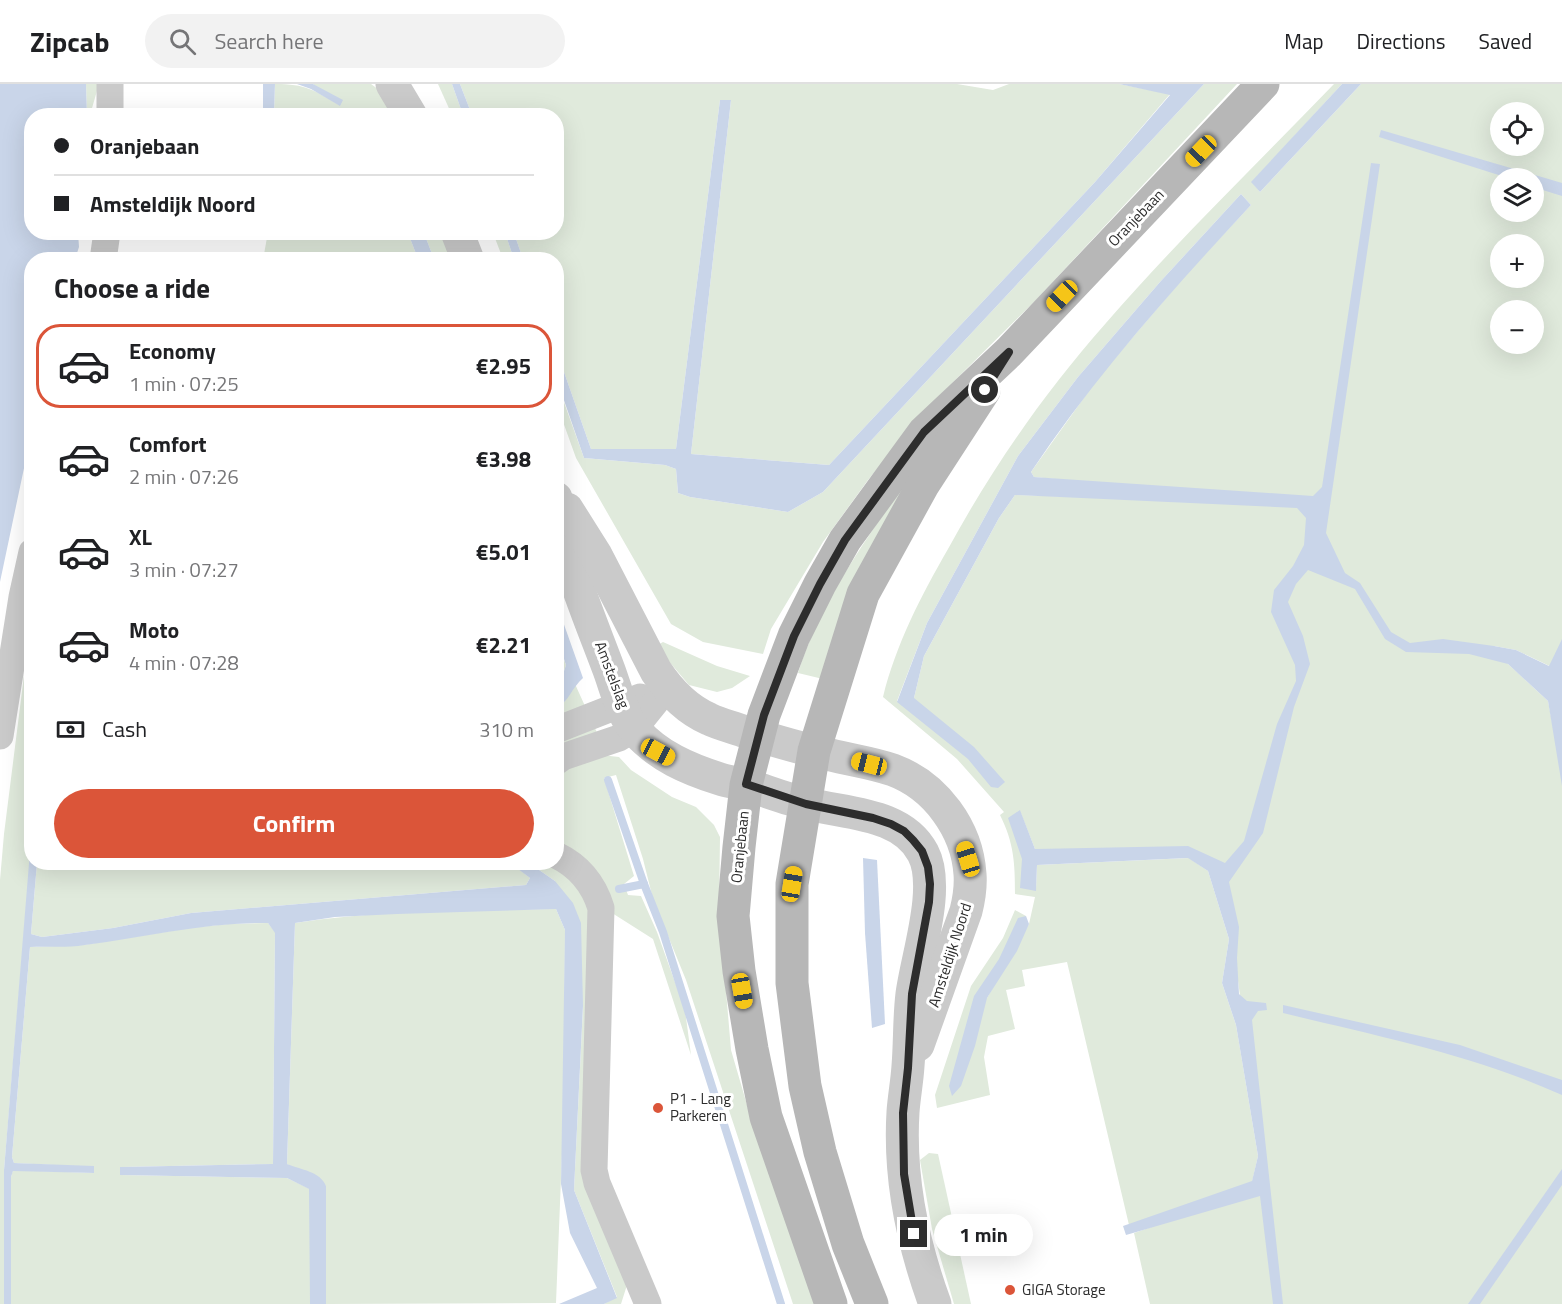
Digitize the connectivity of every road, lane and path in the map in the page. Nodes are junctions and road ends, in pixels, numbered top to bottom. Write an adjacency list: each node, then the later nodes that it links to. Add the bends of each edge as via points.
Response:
1 (110, 84): 4 (street)
2 (392, 84): 5 (street)
3 (1263, 84): 6 (main road, Oranjebaan)
4 (111, 108)
5 (406, 108)
6 (1009, 352): 14 (main road, Oranjebaan, via 924,432 845,540 794,636); 15 (main road, Oranjebaan, via 923,485 863,594)
7 (564, 505): 10 (street, via 596,555)
8 (564, 534): 11 (street, Amstelslag, via 572,571)
9 (24, 588): 13 (street)
10 (667, 688): 11 (street); 14 (street, via 684,705 709,720)
11 (628, 716): 12 (street); 16 (street, via 619,738); 17 (street, Amstelslag, via 658,752 721,779)
12 (564, 728)
13 (0, 736)
14 (759, 736): 15 (street, Amsteldijk Noord); 17 (main road, Oranjebaan)
15 (814, 751): 18 (main road, Oranjebaan); 20 (street, Amsteldijk Noord, via 893,770 921,787 956,825 968,859 971,877 966,910)
16 (564, 758)
17 (746, 784): 18 (street, Amsteldijk Noord); 22 (main road, Oranjebaan, via 733,916 740,982 766,1117)
18 (806, 804): 20 (street, Amsteldijk Noord, via 891,824 904,831 922,851 928,867 929,902 912,994); 23 (main road, Oranjebaan, via 792,884 792,983 805,1086 819,1152)
19 (564, 859): 21 (street, via 596,891 601,908 594,1170)
20 (908, 1068): 24 (street, Amsteldijk Noord, via 903,1113 904,1174 914,1234)
21 (648, 1304)
22 (831, 1304)
23 (872, 1304)
24 (935, 1304)

